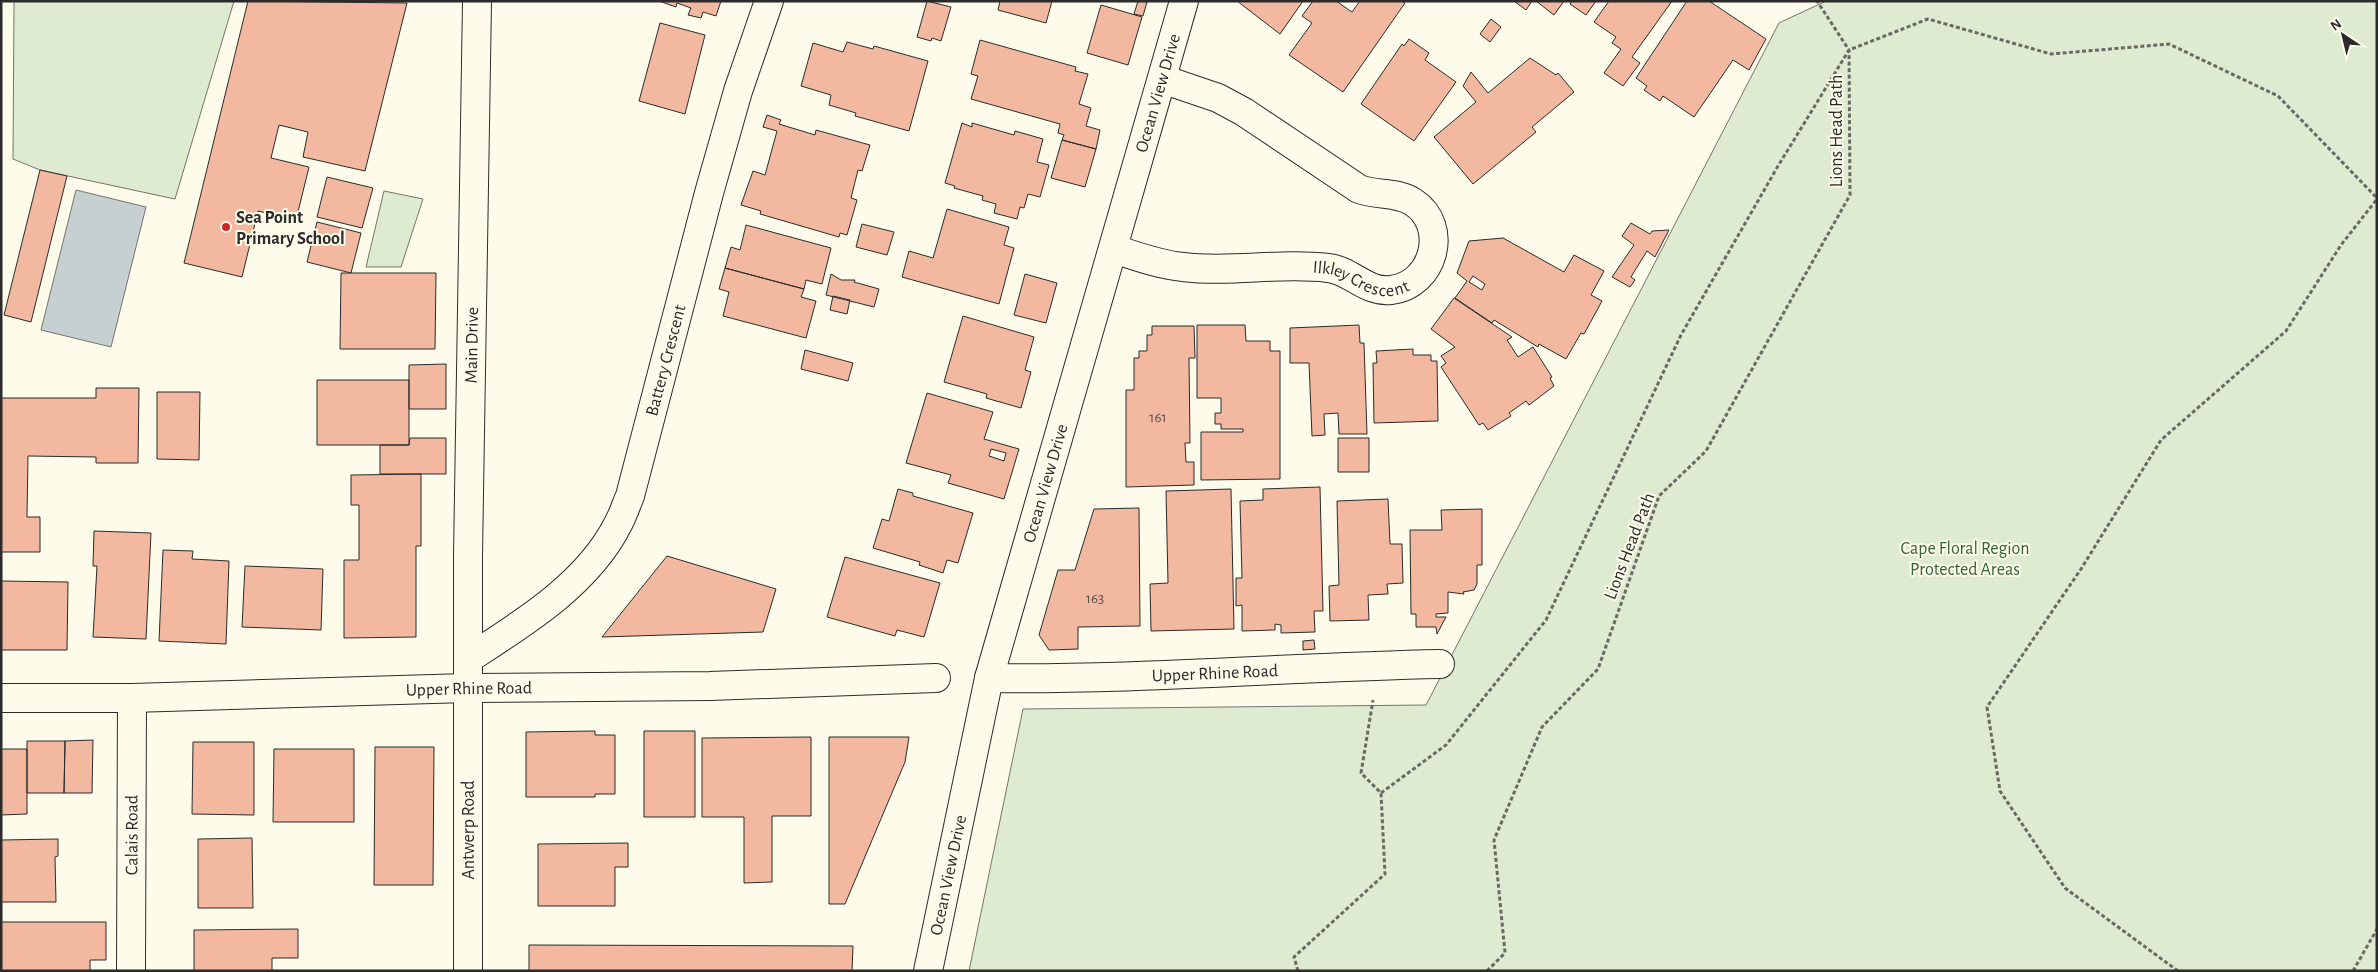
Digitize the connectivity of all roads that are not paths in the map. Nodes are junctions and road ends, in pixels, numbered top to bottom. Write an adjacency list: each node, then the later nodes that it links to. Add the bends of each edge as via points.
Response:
1 (477, 1): 6 (street, Main Drive)
2 (769, 1): 6 (street, Battery Crescent, via 733,109 630,496 618,526 595,558 550,603)
3 (1184, 1): 4 (street, Ocean View Drive)
4 (1162, 79): 5 (street, Ocean View Drive); 5 (street, Ilkley Crescent, via 1218,98 1244,112 1359,189 1398,195 1413,202 1425,213 1433,228 1430,262 1421,275 1407,285 1391,290 1374,289 1330,268 1182,267)
5 (1114, 249): 9 (street, Ocean View Drive)
6 (468, 659): 10 (street, Main Drive)
7 (1440, 664): 9 (street, Upper Rhine Road, via 1205,675)
8 (936, 678): 10 (street, Upper Rhine Road, via 710,686)
9 (989, 678): 15 (street, Ocean View Drive)
10 (467, 688): 12 (street, Upper Rhine Road); 14 (street, Antwerp Road)
11 (1, 698): 12 (street, Upper Rhine Road)
12 (132, 698): 13 (street, Calais Road)
13 (131, 971)
14 (468, 971)
15 (928, 971)

